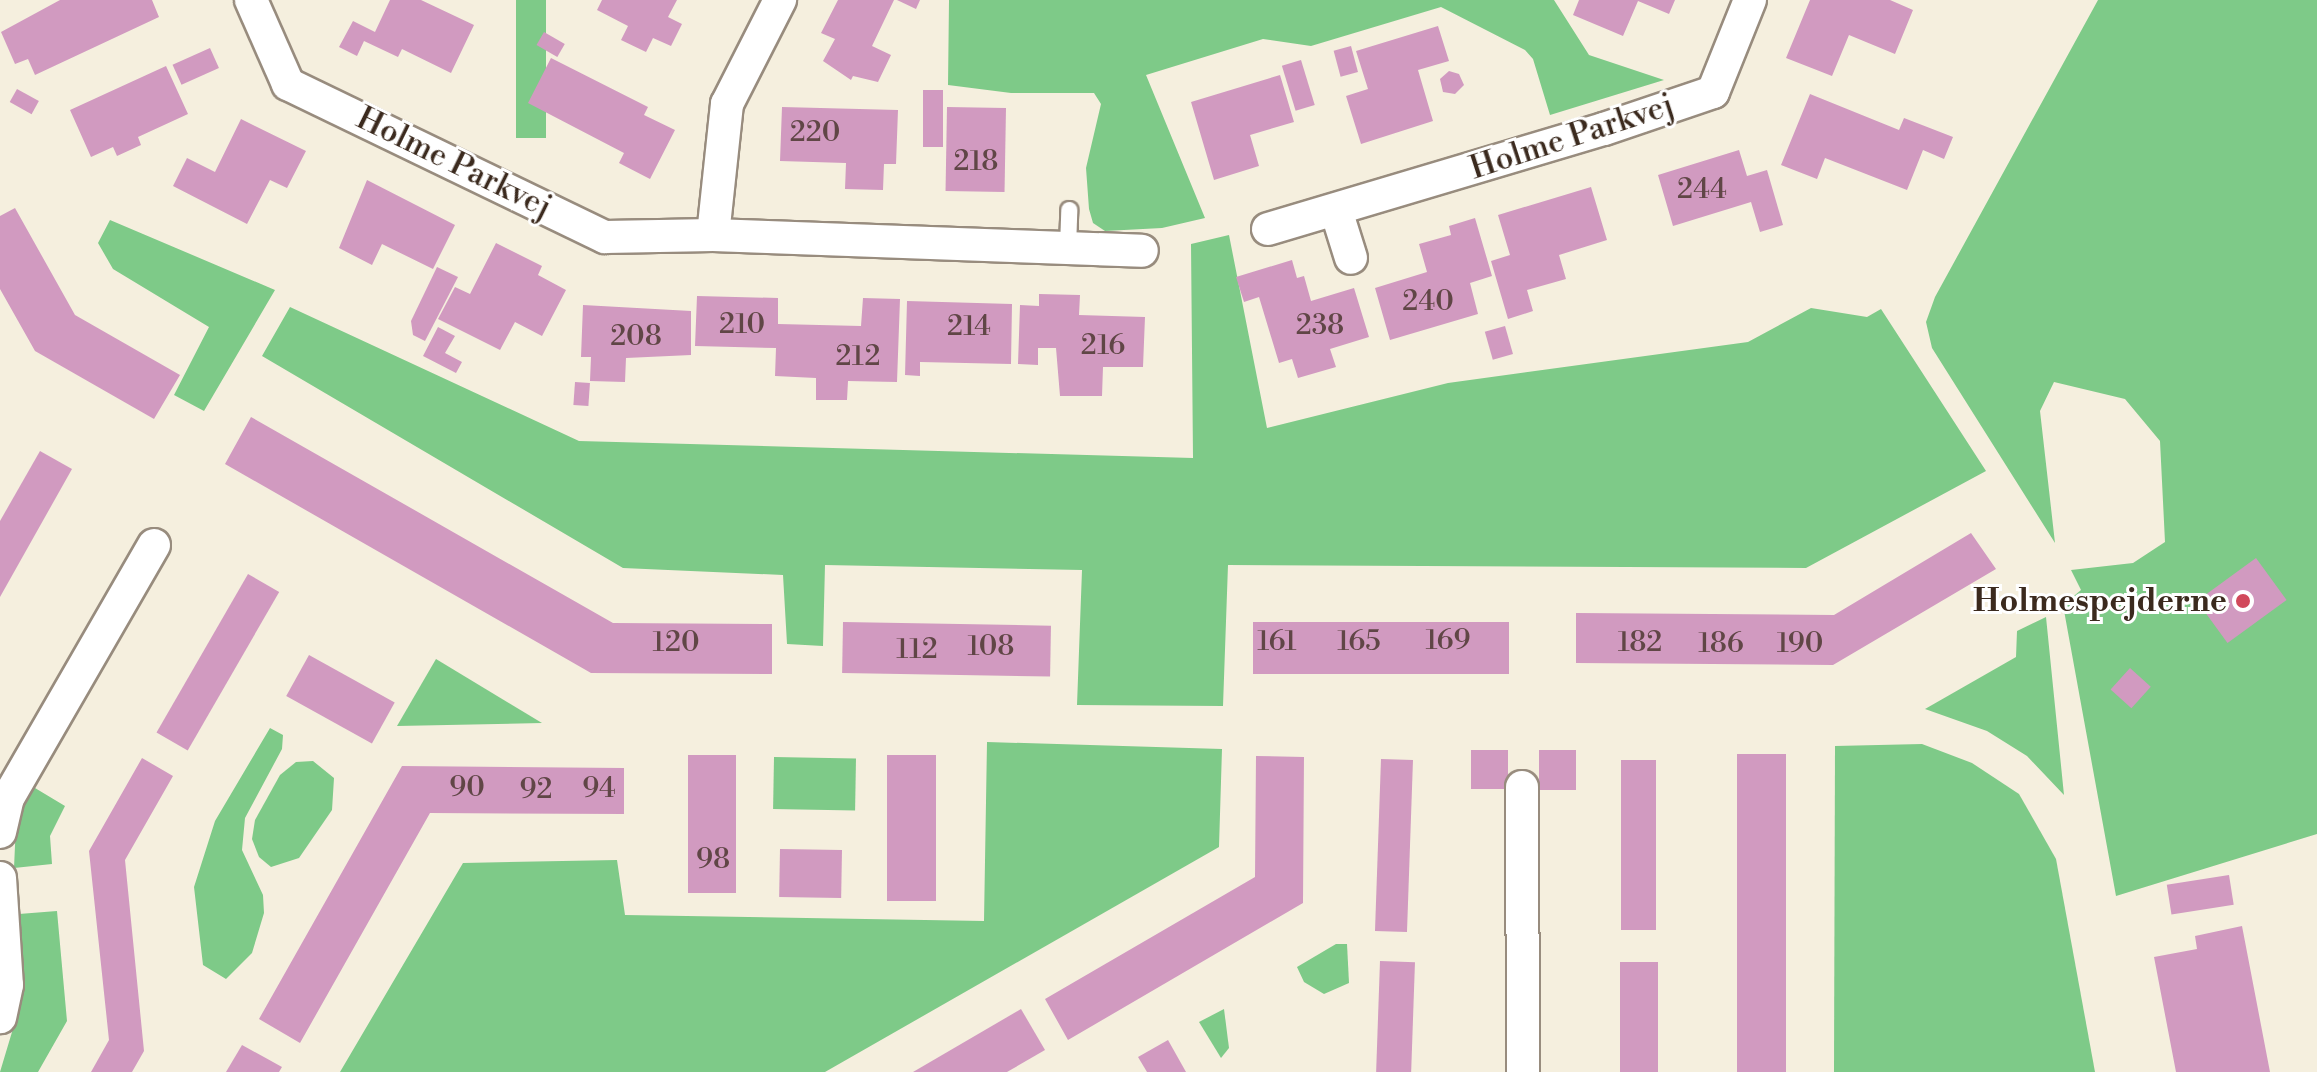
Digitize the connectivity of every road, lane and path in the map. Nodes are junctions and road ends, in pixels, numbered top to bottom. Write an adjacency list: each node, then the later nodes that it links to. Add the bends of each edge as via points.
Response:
1 (251, 0): 7 (street, Holme Parkvej, via 288,84 605,237)
2 (780, 0): 7 (street, via 727,104)
3 (1750, 0): 5 (street, Holme Parkvej, via 1713,92)
4 (1069, 210): 8 (lane)
5 (1336, 210): 6 (street, Holme Parkvej); 10 (street)
6 (1268, 229)
7 (713, 235): 8 (street, Holme Parkvej)
8 (1068, 248): 9 (street, Holme Parkvej)
9 (1142, 251)
10 (1351, 258)
11 (154, 545): 13 (street, via 8,798)
12 (1522, 787): 16 (street)
13 (0, 832)
14 (0, 878): 15 (street, via 7,985)
15 (0, 1017)
16 (1523, 1072)

